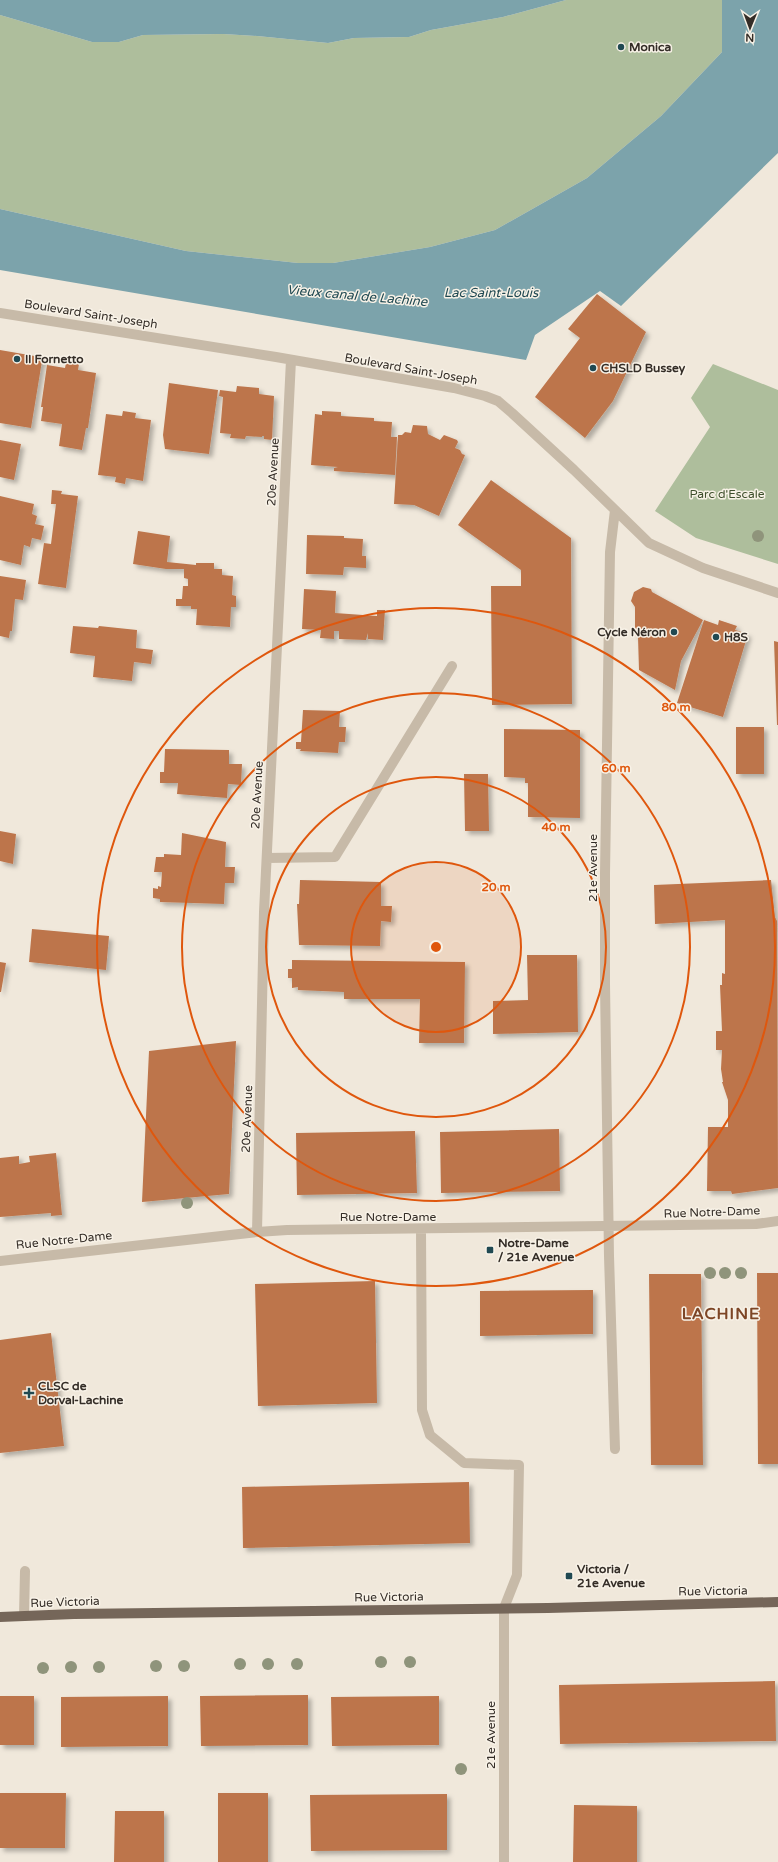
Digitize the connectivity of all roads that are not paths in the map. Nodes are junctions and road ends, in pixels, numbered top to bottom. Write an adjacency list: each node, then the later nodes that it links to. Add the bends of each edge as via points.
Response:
1 (0, 313): 2 (street, Boulevard Saint-Joseph)
2 (291, 360): 3 (street, Boulevard Saint-Joseph, via 454,388 498,401); 6 (street, 20e Avenue)
3 (615, 510): 4 (street, Boulevard Saint-Joseph, via 649,543 703,568); 8 (street, 21e Avenue, via 610,552 605,874)
4 (778, 593)
5 (452, 666): 6 (street, via 336,857)
6 (267, 858): 10 (street, 20e Avenue)
7 (778, 1221): 8 (street, Rue Notre-Dame, via 756,1224)
8 (609, 1227): 9 (street, Rue Notre-Dame); 12 (street, 21e Avenue)
9 (421, 1229): 10 (street, Rue Notre-Dame); 15 (street, via 422,1410 430,1435 464,1463 519,1465 517,1575)
10 (257, 1232): 11 (street, Rue Notre-Dame)
11 (0, 1261)
12 (615, 1449)
13 (25, 1571): 16 (street)
14 (778, 1602): 15 (main road, Rue Victoria)
15 (504, 1608): 16 (main road, Rue Victoria); 18 (street, 21e Avenue)
16 (24, 1616): 17 (main road, Rue Victoria)
17 (0, 1617)
18 (504, 1862)

